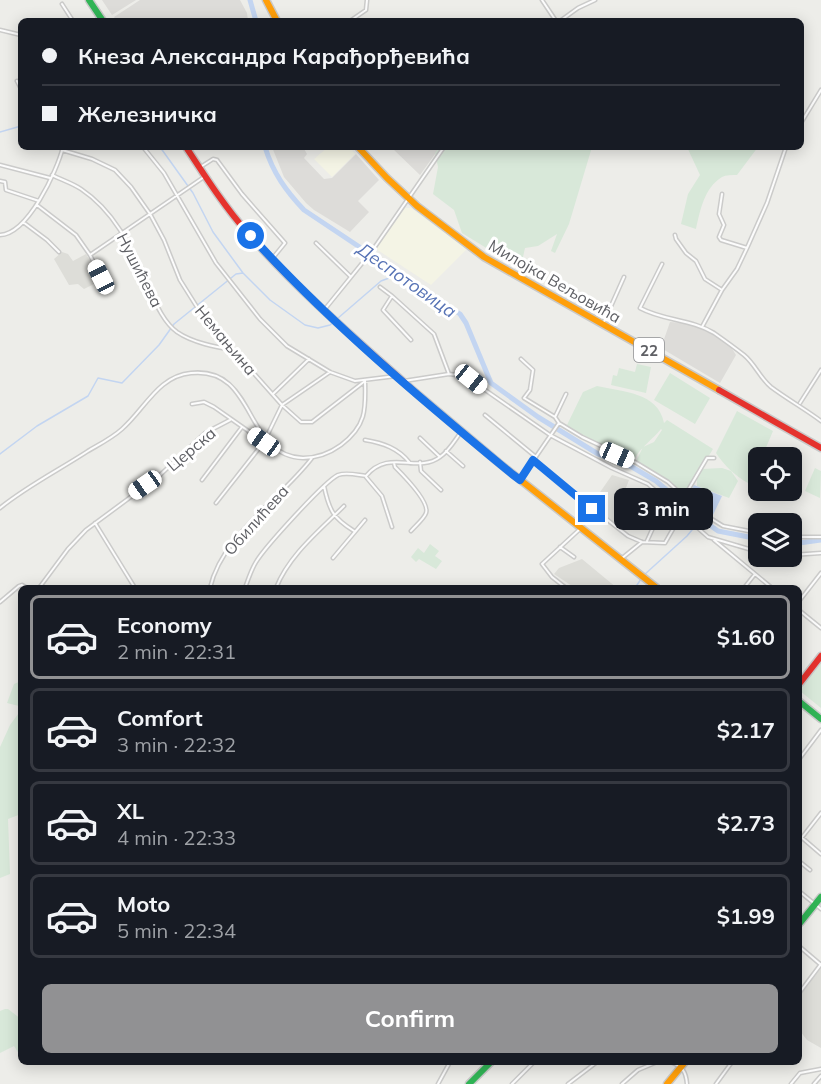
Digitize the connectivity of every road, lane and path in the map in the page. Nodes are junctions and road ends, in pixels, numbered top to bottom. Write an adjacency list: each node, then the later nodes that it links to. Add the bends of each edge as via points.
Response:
1 (89, 0): 8 (street)
2 (266, 0): 9 (street)
3 (367, 0): 10 (street, via 366,10)
4 (542, 0): 11 (street)
5 (595, 0): 12 (street)
6 (62, 4): 7 (street)
7 (71, 18)
8 (101, 18)
9 (275, 18)
10 (354, 18)
11 (554, 18)
12 (564, 18)
13 (0, 30): 14 (street)
14 (18, 34)
15 (821, 90): 16 (street)
16 (804, 118)
17 (62, 150): 27 (street)
18 (68, 150): 34 (street, Немањина, via 115,170)
19 (146, 150): 30 (street)
20 (188, 150): 25 (street)
21 (361, 150): 31 (street, Милојка Вељовића / 22)
22 (442, 150): 31 (street)
23 (785, 150): 40 (street)
24 (0, 165): 27 (street, Нушићева)
25 (199, 168): 26 (street); 43 (street, via 217,160 285,243)
26 (205, 176): 30 (street); 43 (street)
27 (51, 177): 32 (street); 36 (street, Нушићева, via 80,189 104,207)
28 (0, 181): 32 (street, via 5,182 6,190)
29 (722, 194): 40 (street, via 719,214 724,225 719,237)
30 (178, 195): 34 (street); 56 (street, via 211,255 260,319 287,346)
31 (408, 200): 46 (street); 52 (street, Милојка Вељовића / 22, via 484,257)
32 (39, 201): 33 (street)
33 (37, 205): 35 (street); 42 (street, via 76,235)
34 (150, 214): 36 (street); 55 (street, Немањина, via 180,280)
35 (23, 222): 37 (street, via 10,233); 41 (street)
36 (122, 232): 42 (street); 55 (street, Нушићева, via 171,327 195,340)
37 (0, 235)
38 (675, 235): 49 (street, via 705,279)
39 (316, 243): 46 (street)
40 (747, 249): 49 (street)
41 (59, 252)
42 (90, 255): 45 (street)
43 (272, 259): 51 (street)
44 (662, 264): 53 (street, via 640,308 661,318)
45 (101, 277)
46 (351, 277): 51 (street)
47 (624, 277): 52 (street)
48 (380, 287): 50 (street)
49 (723, 290): 53 (street)
50 (392, 296): 54 (street, via 383,310); 60 (street, via 434,334)
51 (325, 310): 61 (street)
52 (603, 324): 79 (street, Милојка Вељовића / 22)
53 (702, 327): 66 (street, via 745,356 770,386)
54 (411, 340)
55 (234, 350): 63 (street, Немањина)
56 (309, 359): 59 (street); 63 (street)
57 (521, 359): 69 (street, via 533,370 530,390 524,398)
58 (821, 370): 66 (street)
59 (330, 372): 62 (street); 67 (street)
60 (449, 374): 61 (street); 75 (street, via 471,379)
61 (399, 379): 62 (street); 74 (street)
62 (365, 381): 67 (street, Немањина, via 312,422 301,422); 83 (street, via 366,410 352,434 332,450)
63 (273, 394): 67 (street, Немањина)
64 (566, 394): 69 (street)
65 (192, 404): 70 (street, via 204,402)
66 (799, 404): 71 (street)
67 (282, 405): 78 (street)
68 (485, 415): 82 (street)
69 (555, 417): 72 (street)
70 (230, 420): 73 (street); 104 (street, Церска, via 205,433 159,476)
71 (821, 421)
72 (558, 424): 75 (street); 95 (street, via 651,472)
73 (242, 427): 78 (street); 91 (street)
74 (461, 432): 80 (street); 92 (street)
75 (551, 434): 82 (street); 96 (street, via 648,484)
76 (420, 438): 81 (street)
77 (365, 440): 87 (street, via 389,446)
78 (264, 441): 83 (street, via 290,456); 97 (street); 99 (street, via 243,399 229,384 202,373 184,374 163,384 120,431)
79 (821, 448)
80 (446, 451): 81 (street); 89 (street)
81 (440, 457): 88 (street)
82 (536, 457): 85 (street)
83 (312, 458): 125 (street, Обилићева, via 224,553)
84 (714, 459): 95 (street, via 707,458)
85 (533, 460): 92 (street); 100 (street)
86 (394, 462): 87 (street); 90 (street, via 381,464); 108 (street, via 427,509)
87 (410, 462): 88 (street)
88 (420, 462): 94 (street, via 421,471)
89 (463, 466)
90 (366, 476): 93 (street, via 342,474); 105 (street, via 382,496)
91 (202, 480)
92 (520, 480): 106 (street)
93 (324, 486): 102 (street); 126 (street, via 263,551)
94 (441, 490)
95 (684, 497): 109 (street, via 723,526)
96 (669, 502): 101 (street); 113 (street)
97 (216, 503)
98 (344, 506): 102 (street)
99 (0, 508)
100 (592, 509): 106 (street); 113 (street, via 618,530)
101 (681, 515): 112 (street); 113 (street, via 665,543)
102 (334, 516): 107 (street); 127 (street, via 287,566)
103 (365, 520): 107 (street)
104 (95, 523): 123 (street, Церска); 124 (street)
105 (392, 527)
106 (579, 527): 114 (street); 120 (street)
107 (354, 531): 119 (street)
108 (411, 531)
109 (748, 531)
110 (802, 537): 111 (street)
111 (821, 537)
112 (714, 539): 115 (street); 121 (street)
113 (644, 542): 120 (street)
114 (560, 547): 118 (street); 128 (street, via 542,564)
115 (748, 549)
116 (821, 553): 117 (street)
117 (802, 554)
118 (574, 557)
119 (333, 558)
120 (620, 560): 129 (street)
121 (755, 574): 130 (street); 131 (street)
122 (820, 576): 133 (street)
123 (41, 585)
124 (133, 585)
125 (211, 585)
126 (246, 585)
127 (278, 585)
128 (562, 585)
129 (653, 585)
130 (746, 585)
131 (768, 585)
132 (18, 587): 134 (street)
133 (802, 598)
134 (0, 602)
135 (802, 612): 136 (street)
136 (821, 628)
137 (821, 656): 138 (street)
138 (802, 680)
139 (802, 704): 140 (street)
140 (821, 720)
141 (821, 730): 142 (street)
142 (802, 754)
143 (821, 813): 144 (street)
144 (802, 836)
145 (802, 840): 146 (street)
146 (821, 854)
147 (802, 864): 148 (street)
148 (810, 870)
149 (802, 893): 151 (street)
150 (821, 897): 151 (street)
151 (815, 904): 152 (street); 153 (street)
152 (821, 909)
153 (802, 920)
154 (802, 949): 155 (street)
155 (821, 964): 156 (street)
156 (802, 989)
157 (448, 1065): 167 (street)
158 (488, 1065): 168 (street)
159 (531, 1065): 169 (street)
160 (593, 1065): 170 (street)
161 (650, 1065): 171 (street)
162 (682, 1065): 172 (street)
163 (683, 1065): 173 (street)
164 (730, 1065): 174 (street)
165 (821, 1069): 175 (street, via 800,1072)
166 (821, 1076): 176 (street)
167 (438, 1084)
168 (469, 1084)
169 (512, 1084)
170 (568, 1084)
171 (622, 1084)
172 (667, 1084)
173 (687, 1084)
174 (716, 1084)
175 (791, 1084)
176 (814, 1084)

